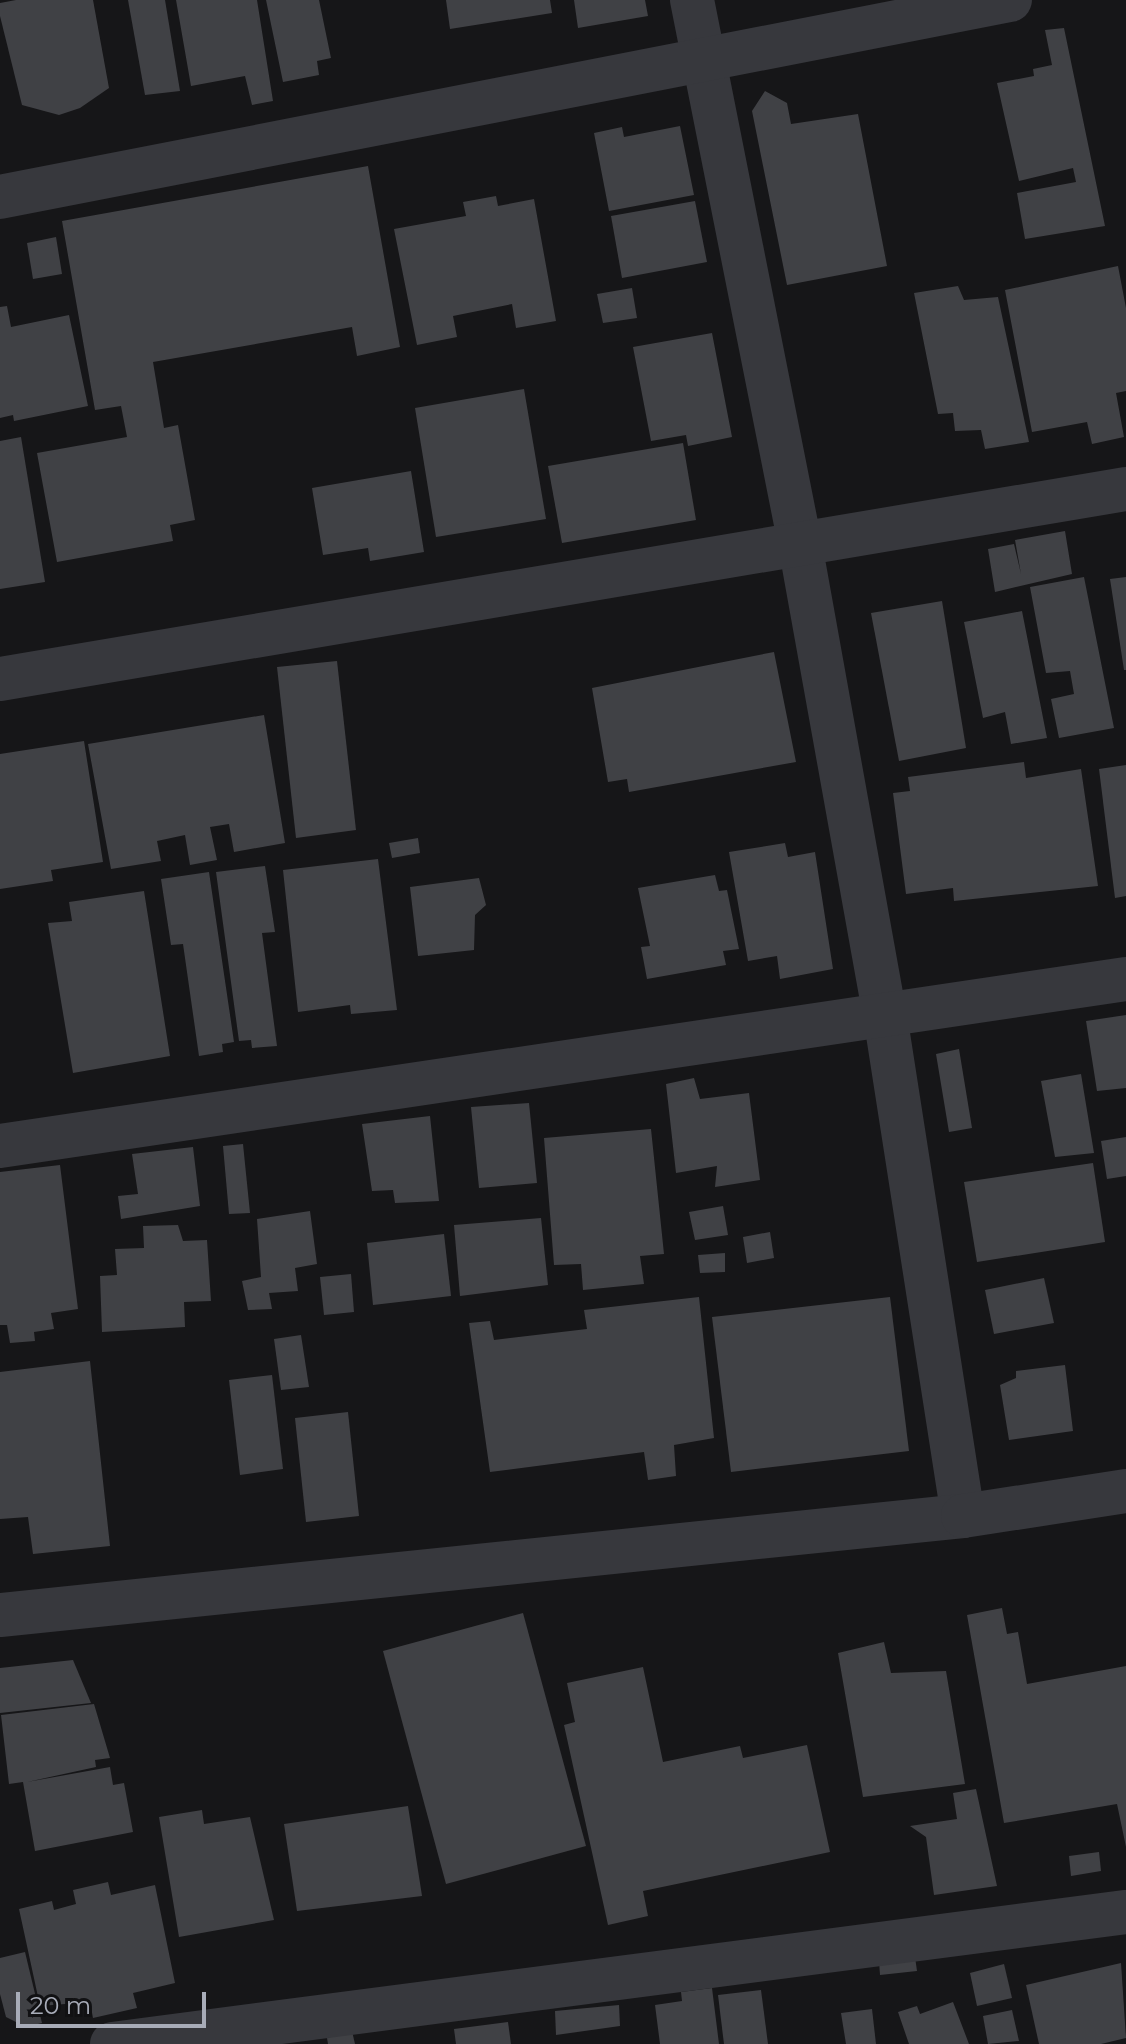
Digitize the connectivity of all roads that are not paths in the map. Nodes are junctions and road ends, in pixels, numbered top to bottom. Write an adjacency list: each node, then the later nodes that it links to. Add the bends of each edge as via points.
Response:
1 (692, 0): 3 (street)
2 (1010, 0): 3 (street)
3 (704, 60): 4 (street); 6 (street)
4 (0, 197)
5 (1126, 489): 6 (street)
6 (800, 544): 7 (street); 9 (street)
7 (0, 679)
8 (1126, 979): 9 (street)
9 (885, 1015): 10 (street); 12 (street)
10 (0, 1146)
11 (1126, 1491): 12 (street)
12 (963, 1516): 13 (street)
13 (0, 1615)
14 (1126, 1912): 15 (street)
15 (112, 2044)

